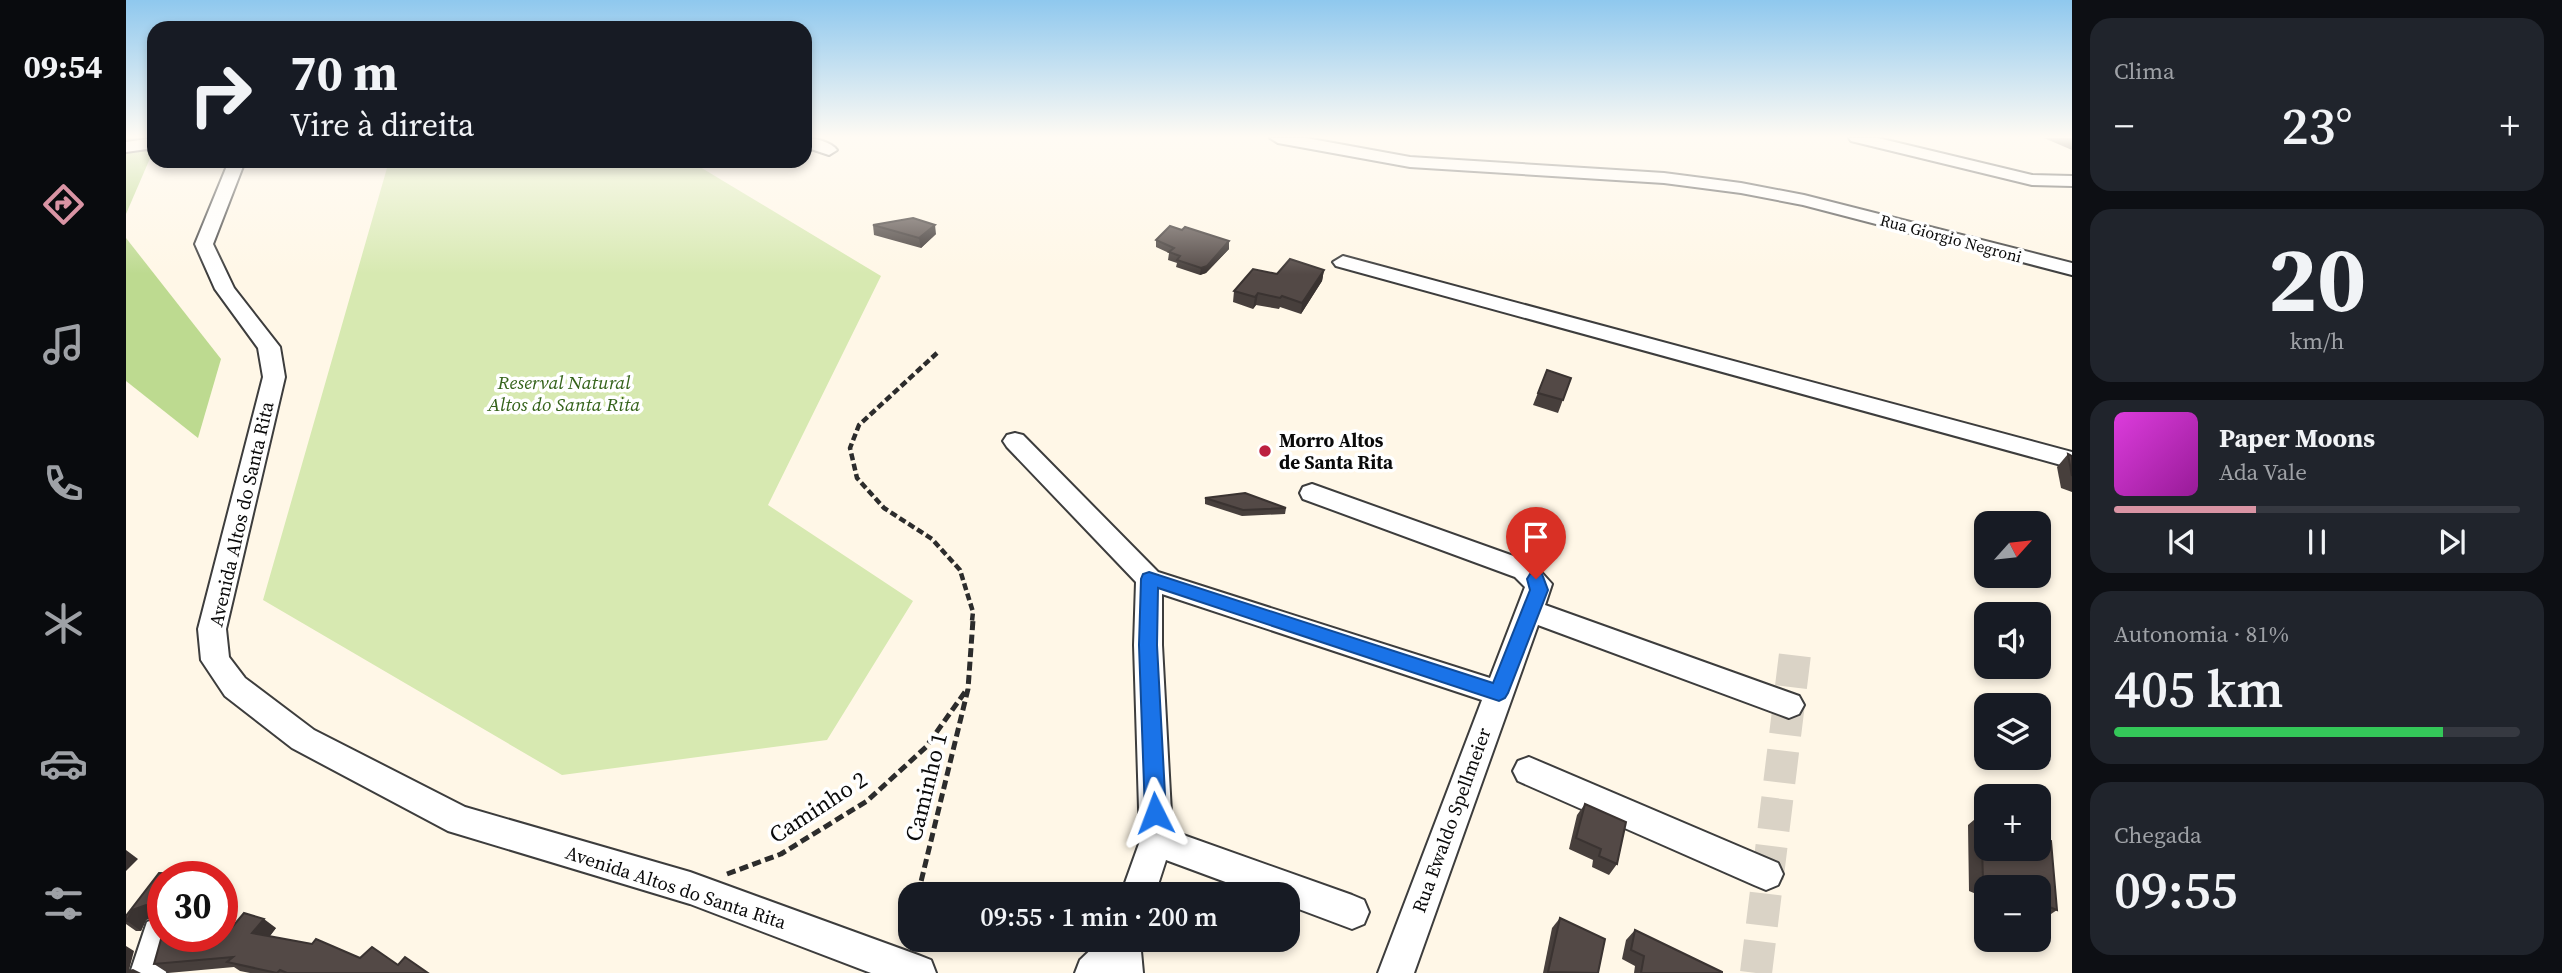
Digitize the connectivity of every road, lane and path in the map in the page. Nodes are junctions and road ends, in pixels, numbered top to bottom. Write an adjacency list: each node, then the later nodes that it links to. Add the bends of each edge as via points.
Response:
1 (228, 183): 21 (street, Avenida Altos do Santa Rita, via 204,244 225,289 269,347 274,377 212,629 215,660 235,687 303,739 459,820)
2 (1698, 183): 6 (street, Rua Giorgio Negroni, via 1804,200)
3 (1766, 183): 4 (street, Rua Giorgio Negroni)
4 (2072, 259)
5 (1343, 262): 9 (street)
6 (2072, 269)
7 (937, 353): 13 (path, Caminho 1, via 859,425 850,448 857,478 884,508 932,539 960,570 974,612)
8 (1015, 441): 11 (street)
9 (2072, 460)
10 (1312, 494): 12 (street, Rua Ewaldo Spellmeier, via 1531,574 1539,584)
11 (1149, 579): 14 (street); 17 (street)
12 (1530, 611): 14 (street, Rua Ewaldo Spellmeier); 15 (street)
13 (968, 689): 19 (path, Caminho 1); 21 (path, Caminho 2, via 926,747 867,801 781,854)
14 (1499, 693): 28 (street, Rua Ewaldo Spellmeier)
15 (1789, 705)
16 (1529, 771): 18 (street)
17 (1156, 841): 20 (street); 22 (street)
18 (1766, 874)
19 (921, 882)
20 (1142, 882)
21 (690, 888): 26 (street, Avenida Altos do Santa Rita)
22 (1352, 912)
23 (154, 952): 25 (street)
24 (1123, 952): 27 (street)
25 (148, 973)
26 (918, 973)
27 (1093, 973)
28 (1396, 973)

